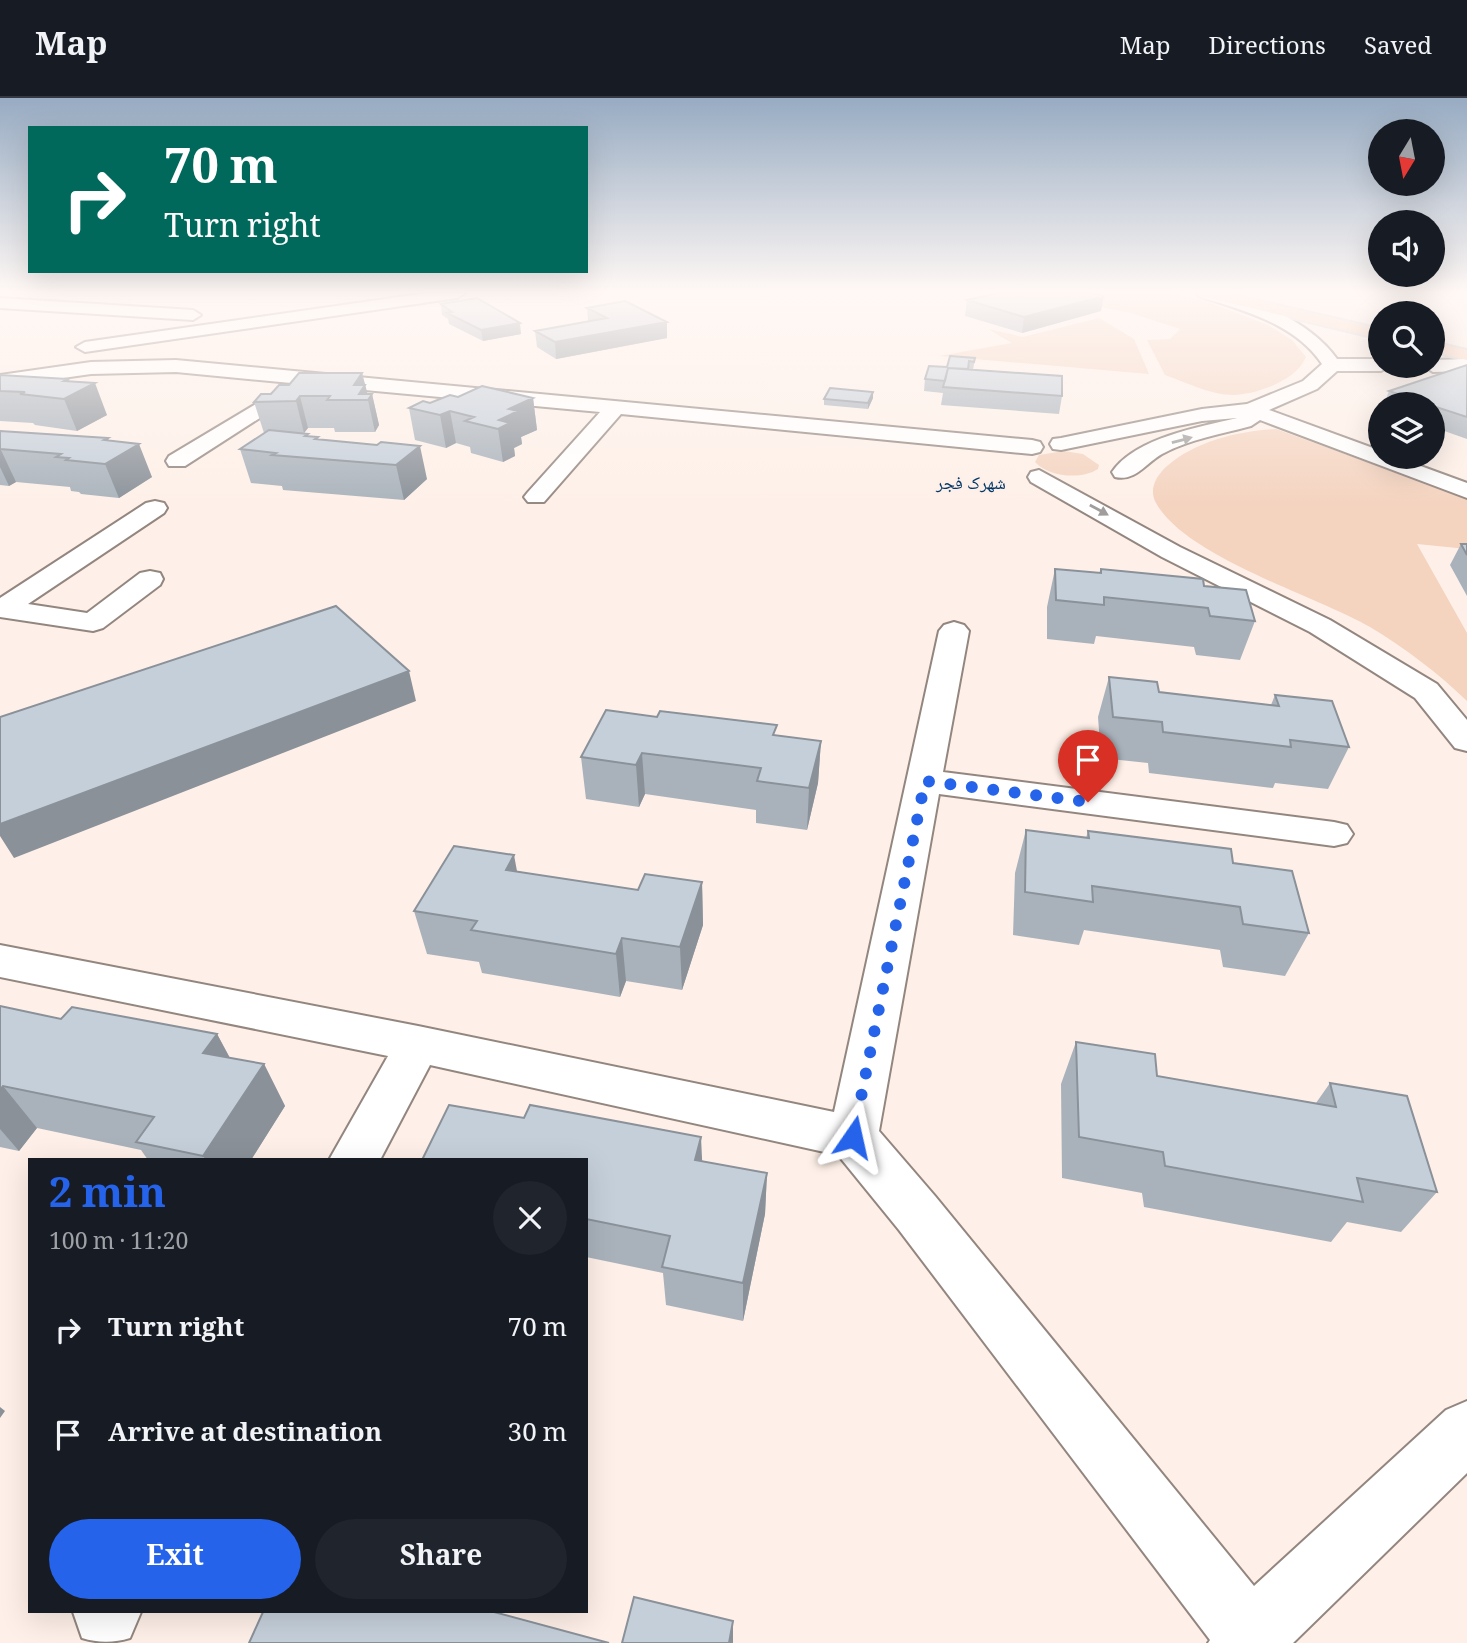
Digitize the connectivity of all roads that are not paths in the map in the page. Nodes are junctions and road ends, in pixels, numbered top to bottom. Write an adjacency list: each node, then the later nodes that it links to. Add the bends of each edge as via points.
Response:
1 (1332, 365): 8 (street, via 1310,385)
2 (1464, 365): 4 (street)
3 (176, 366): 5 (street); 6 (street, via 90,368)
4 (1445, 366)
5 (313, 378): 7 (street); 12 (street)
6 (0, 381)
7 (616, 407): 9 (street); 16 (street)
8 (1251, 410): 10 (street, via 1202,415); 14 (street, one-way to 8, via 1152,451 1244,422 1254,415); 15 (street)
9 (927, 436): 11 (street); 13 (street)
10 (1061, 444): 11 (street); 14 (street, via 1117,459 1122,465)
11 (1031, 447): 13 (street, via 1018,458)
12 (177, 461)
13 (1033, 474): 14 (street, via 1065,483); 18 (street, one-way to 18)
14 (1117, 486): 18 (street, via 1154,525)
15 (1467, 491)
16 (536, 497)
17 (155, 508): 20 (street)
18 (1210, 571): 22 (street, via 1320,626 1426,691)
19 (149, 579): 20 (street, via 93,622)
20 (1, 609)
21 (954, 631): 23 (street)
22 (1467, 741)
23 (925, 781): 24 (street); 27 (street)
24 (1334, 834)
25 (0, 961): 26 (street)
26 (418, 1044): 27 (street); 28 (street)
27 (853, 1137): 30 (street, via 917,1213)
28 (355, 1158)
29 (1467, 1431): 30 (street)
30 (1246, 1640)

